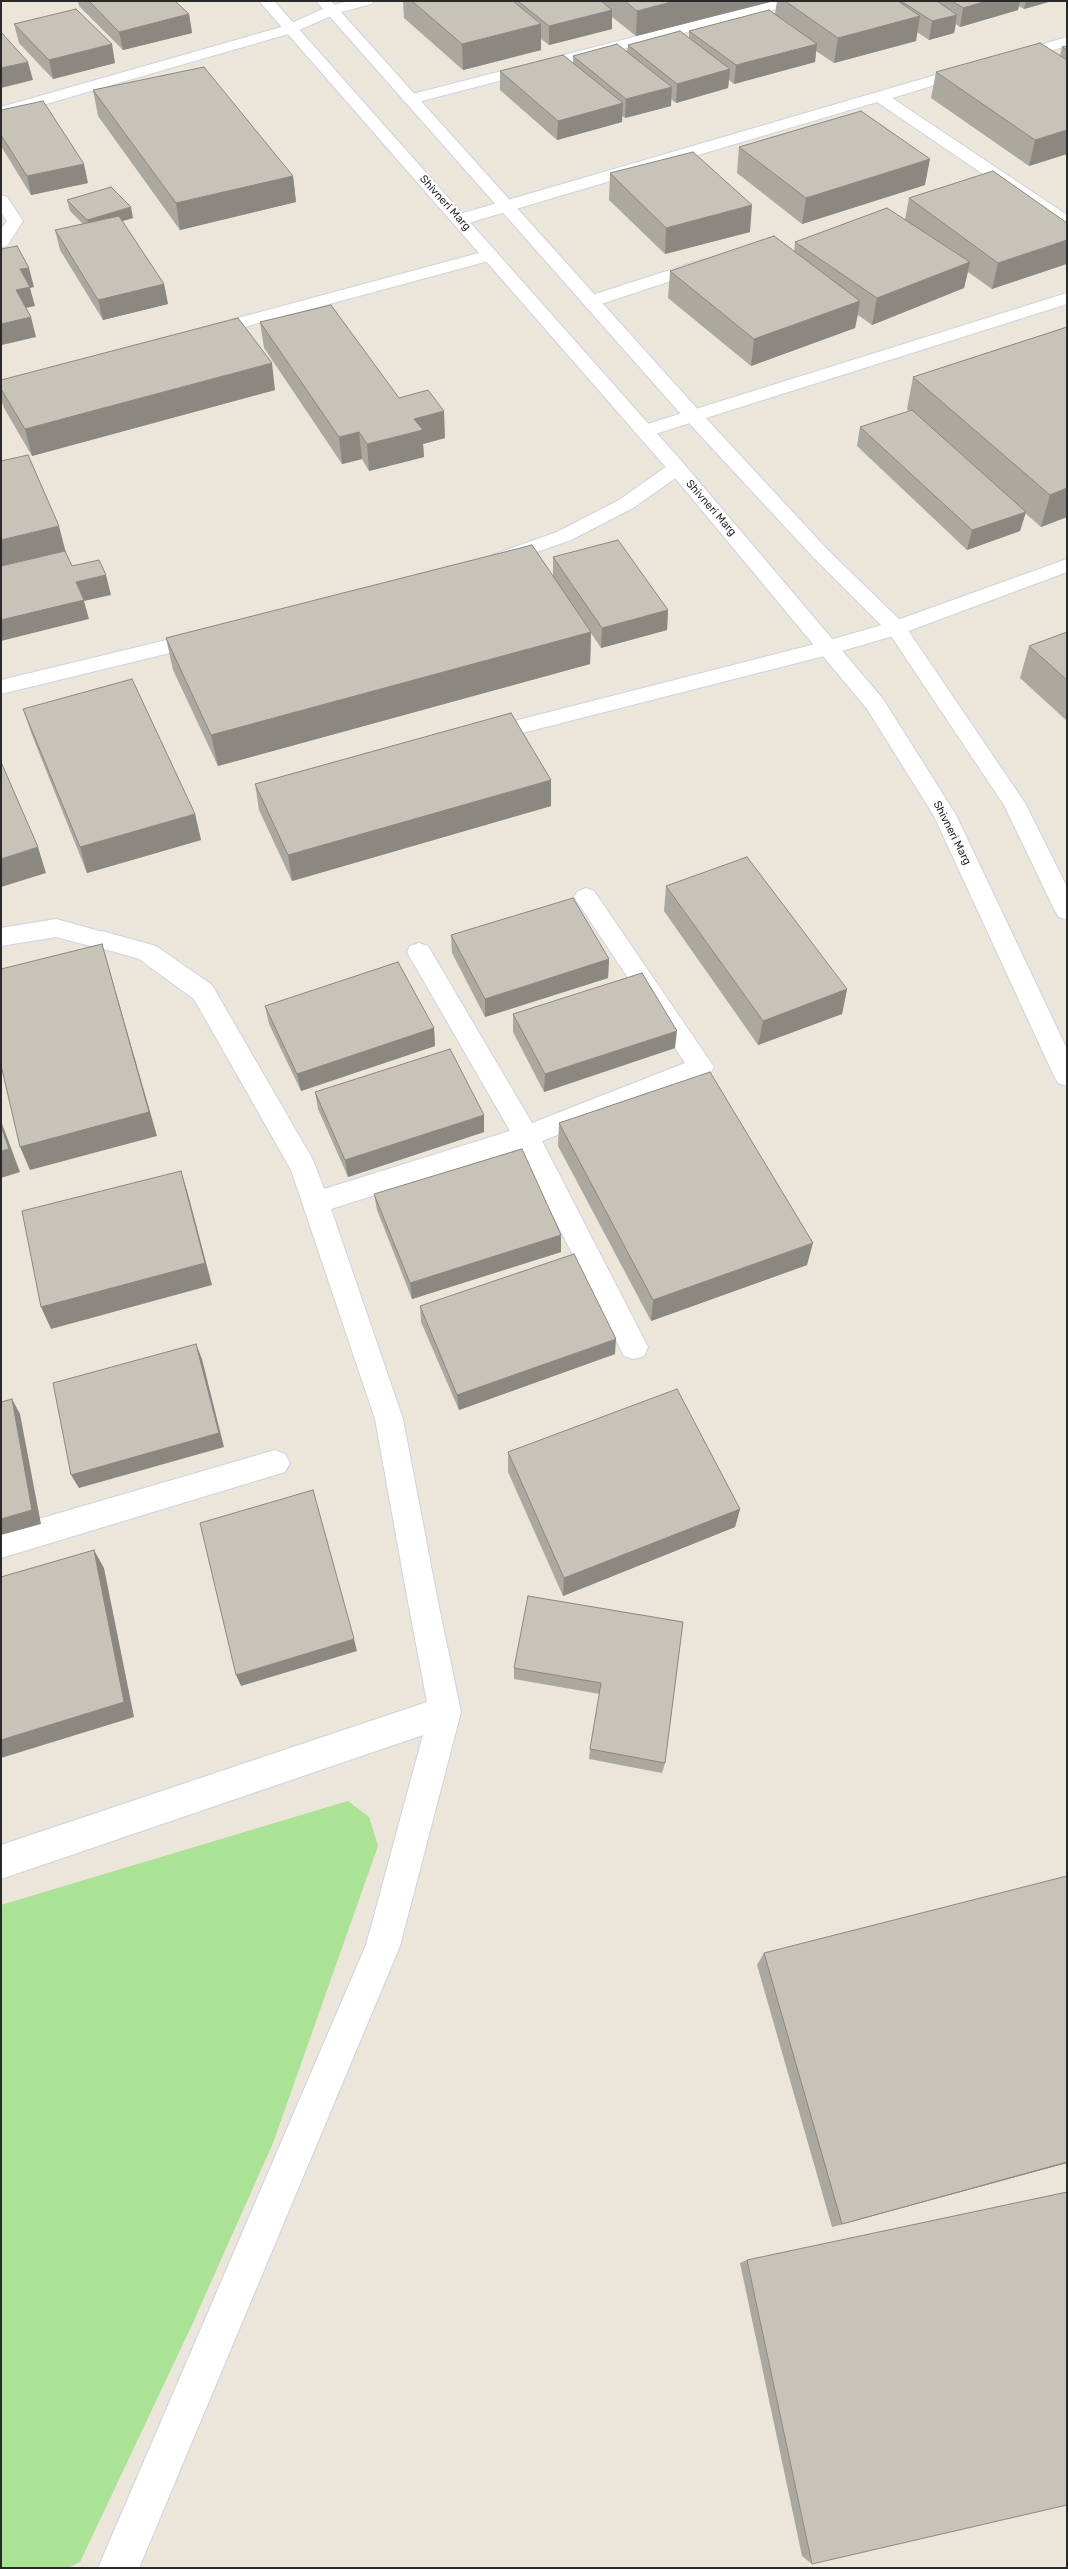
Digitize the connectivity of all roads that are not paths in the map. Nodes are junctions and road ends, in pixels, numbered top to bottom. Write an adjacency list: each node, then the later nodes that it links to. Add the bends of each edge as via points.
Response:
1 (266, 1): 5 (street, Shivneri Marg)
2 (367, 1): 4 (street)
3 (790, 1): 8 (street)
4 (328, 6): 5 (street); 8 (street)
5 (290, 29): 9 (street); 12 (street, Shivneri Marg)
6 (1067, 41): 7 (street)
7 (880, 97): 11 (street); 13 (street)
8 (410, 99): 11 (street)
9 (1, 112)
10 (1, 200): 14 (street, via 15,221)
11 (507, 208): 12 (street); 18 (street)
12 (460, 220): 15 (street, Shivneri Marg)
13 (1067, 224)
14 (1, 242)
15 (490, 255): 19 (street); 21 (street, Shivneri Marg)
16 (718, 260): 18 (street)
17 (1067, 298): 20 (street)
18 (592, 301): 20 (street)
19 (189, 337)
20 (694, 416): 21 (street); 25 (street, via 820,553)
21 (644, 432): 22 (street, Shivneri Marg)
22 (677, 468): 23 (street, via 626,504 564,536); 27 (street, Shivneri Marg)
23 (480, 565)
24 (1067, 565): 25 (street)
25 (896, 628): 27 (street); 31 (street, via 1014,803)
26 (222, 634): 28 (street)
27 (828, 648): 29 (street); 34 (street, Shivneri Marg, via 875,704 945,815)
28 (1, 686)
29 (465, 740)
30 (586, 898): 35 (street, via 701,1067)
31 (1067, 911)
32 (1, 937): 36 (street, via 56,928 148,952 203,992 304,1168)
33 (419, 952): 35 (street)
34 (1067, 1076)
35 (526, 1136): 36 (street); 37 (street)
36 (316, 1203): 40 (street, via 389,1420)
37 (634, 1347)
38 (275, 1463): 39 (street)
39 (1, 1544)
40 (445, 1712): 41 (street); 42 (street, via 383,1946)
41 (1, 1862)
42 (118, 2568)

